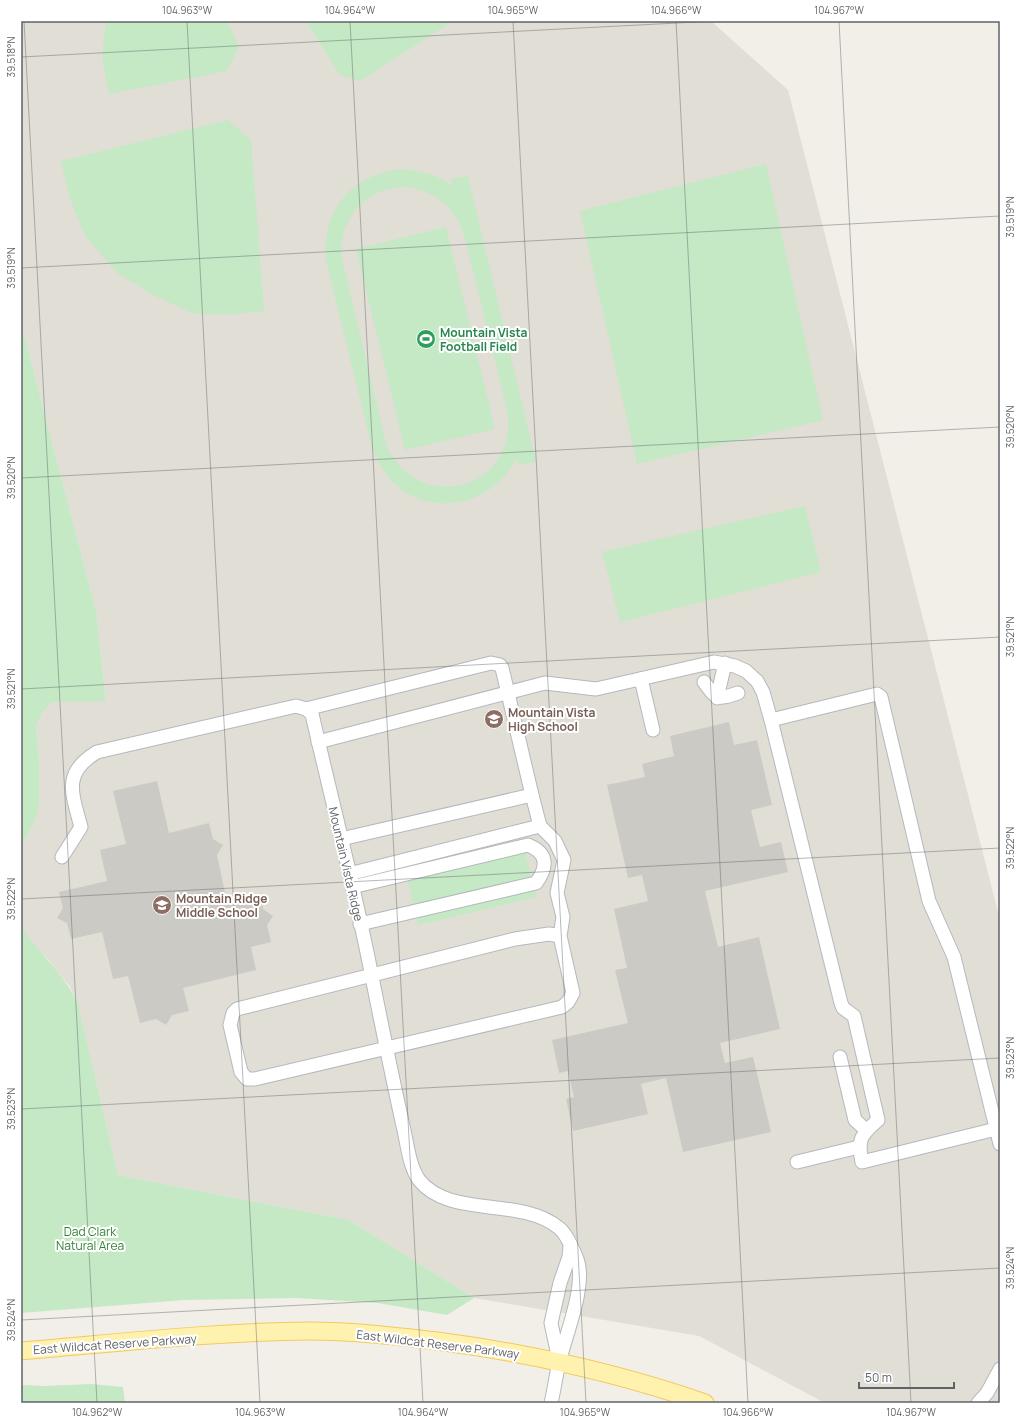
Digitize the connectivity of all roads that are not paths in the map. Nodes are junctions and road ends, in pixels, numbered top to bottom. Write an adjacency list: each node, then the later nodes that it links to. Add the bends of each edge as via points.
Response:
1 (725, 663): 2 (street, via 714,662); 6 (street); 8 (street, via 746,671 757,681)
2 (641, 679): 4 (street, via 596,689 544,683); 9 (street)
3 (704, 682): 6 (street)
4 (508, 692): 7 (street, via 500,664 491,663); 10 (street); 11 (street)
5 (738, 693): 6 (street)
6 (717, 698)
7 (306, 709): 10 (street, Mountain Vista Ridge, via 312,714); 14 (street, via 296,706 284,708 98,752 89,757 81,763 72,780 72,791 81,827)
8 (771, 720): 22 (street, via 872,695 877,694 881,697 929,901 954,956); 23 (street, via 841,1003 843,1008 854,1016 878,1120)
9 (653, 730)
10 (318, 742): 13 (street, Mountain Vista Ridge)
11 (532, 794): 12 (street); 13 (street)
12 (540, 826): 15 (street); 18 (street, via 555,841 564,860 557,892 563,917)
13 (341, 839): 15 (street, Mountain Vista Ridge)
14 (62, 857)
15 (349, 874): 16 (street, Mountain Vista Ridge)
16 (352, 887): 17 (street, Mountain Vista Ridge); 17 (street, via 528,845 538,849 544,859 543,873 536,883)
17 (360, 924): 19 (street, Mountain Vista Ridge)
18 (560, 936): 19 (street, via 549,934 515,939); 20 (street, via 573,993 562,1007)
19 (372, 975): 20 (street, Mountain Vista Ridge); 20 (street, via 237,1009 233,1013 230,1025 241,1072 247,1079)
20 (386, 1049): 27 (street, Mountain Vista Ridge, via 411,1161 418,1179 430,1191 446,1199 483,1207 512,1208 540,1216 560,1228)
21 (840, 1057): 23 (street, via 855,1120)
22 (996, 1129): 24 (street); 25 (street, via 862,1162)
23 (866, 1130): 25 (street)
24 (1000, 1144)
25 (859, 1147): 26 (street)
26 (797, 1162)
27 (570, 1246): 29 (street, via 551,1324); 29 (street, Mountain Vista Ridge, via 580,1269 578,1289)
28 (21, 1351): 29 (main road, East Wildcat Reserve Parkway, via 260,1333 310,1332 404,1337 468,1345)
29 (559, 1362): 32 (street, Mountain Vista Ridge); 33 (main road, East Wildcat Reserve Parkway, via 608,1372)
30 (1000, 1369): 31 (street)
31 (986, 1398): 34 (street)
32 (551, 1403)
33 (705, 1403)
34 (978, 1403)

